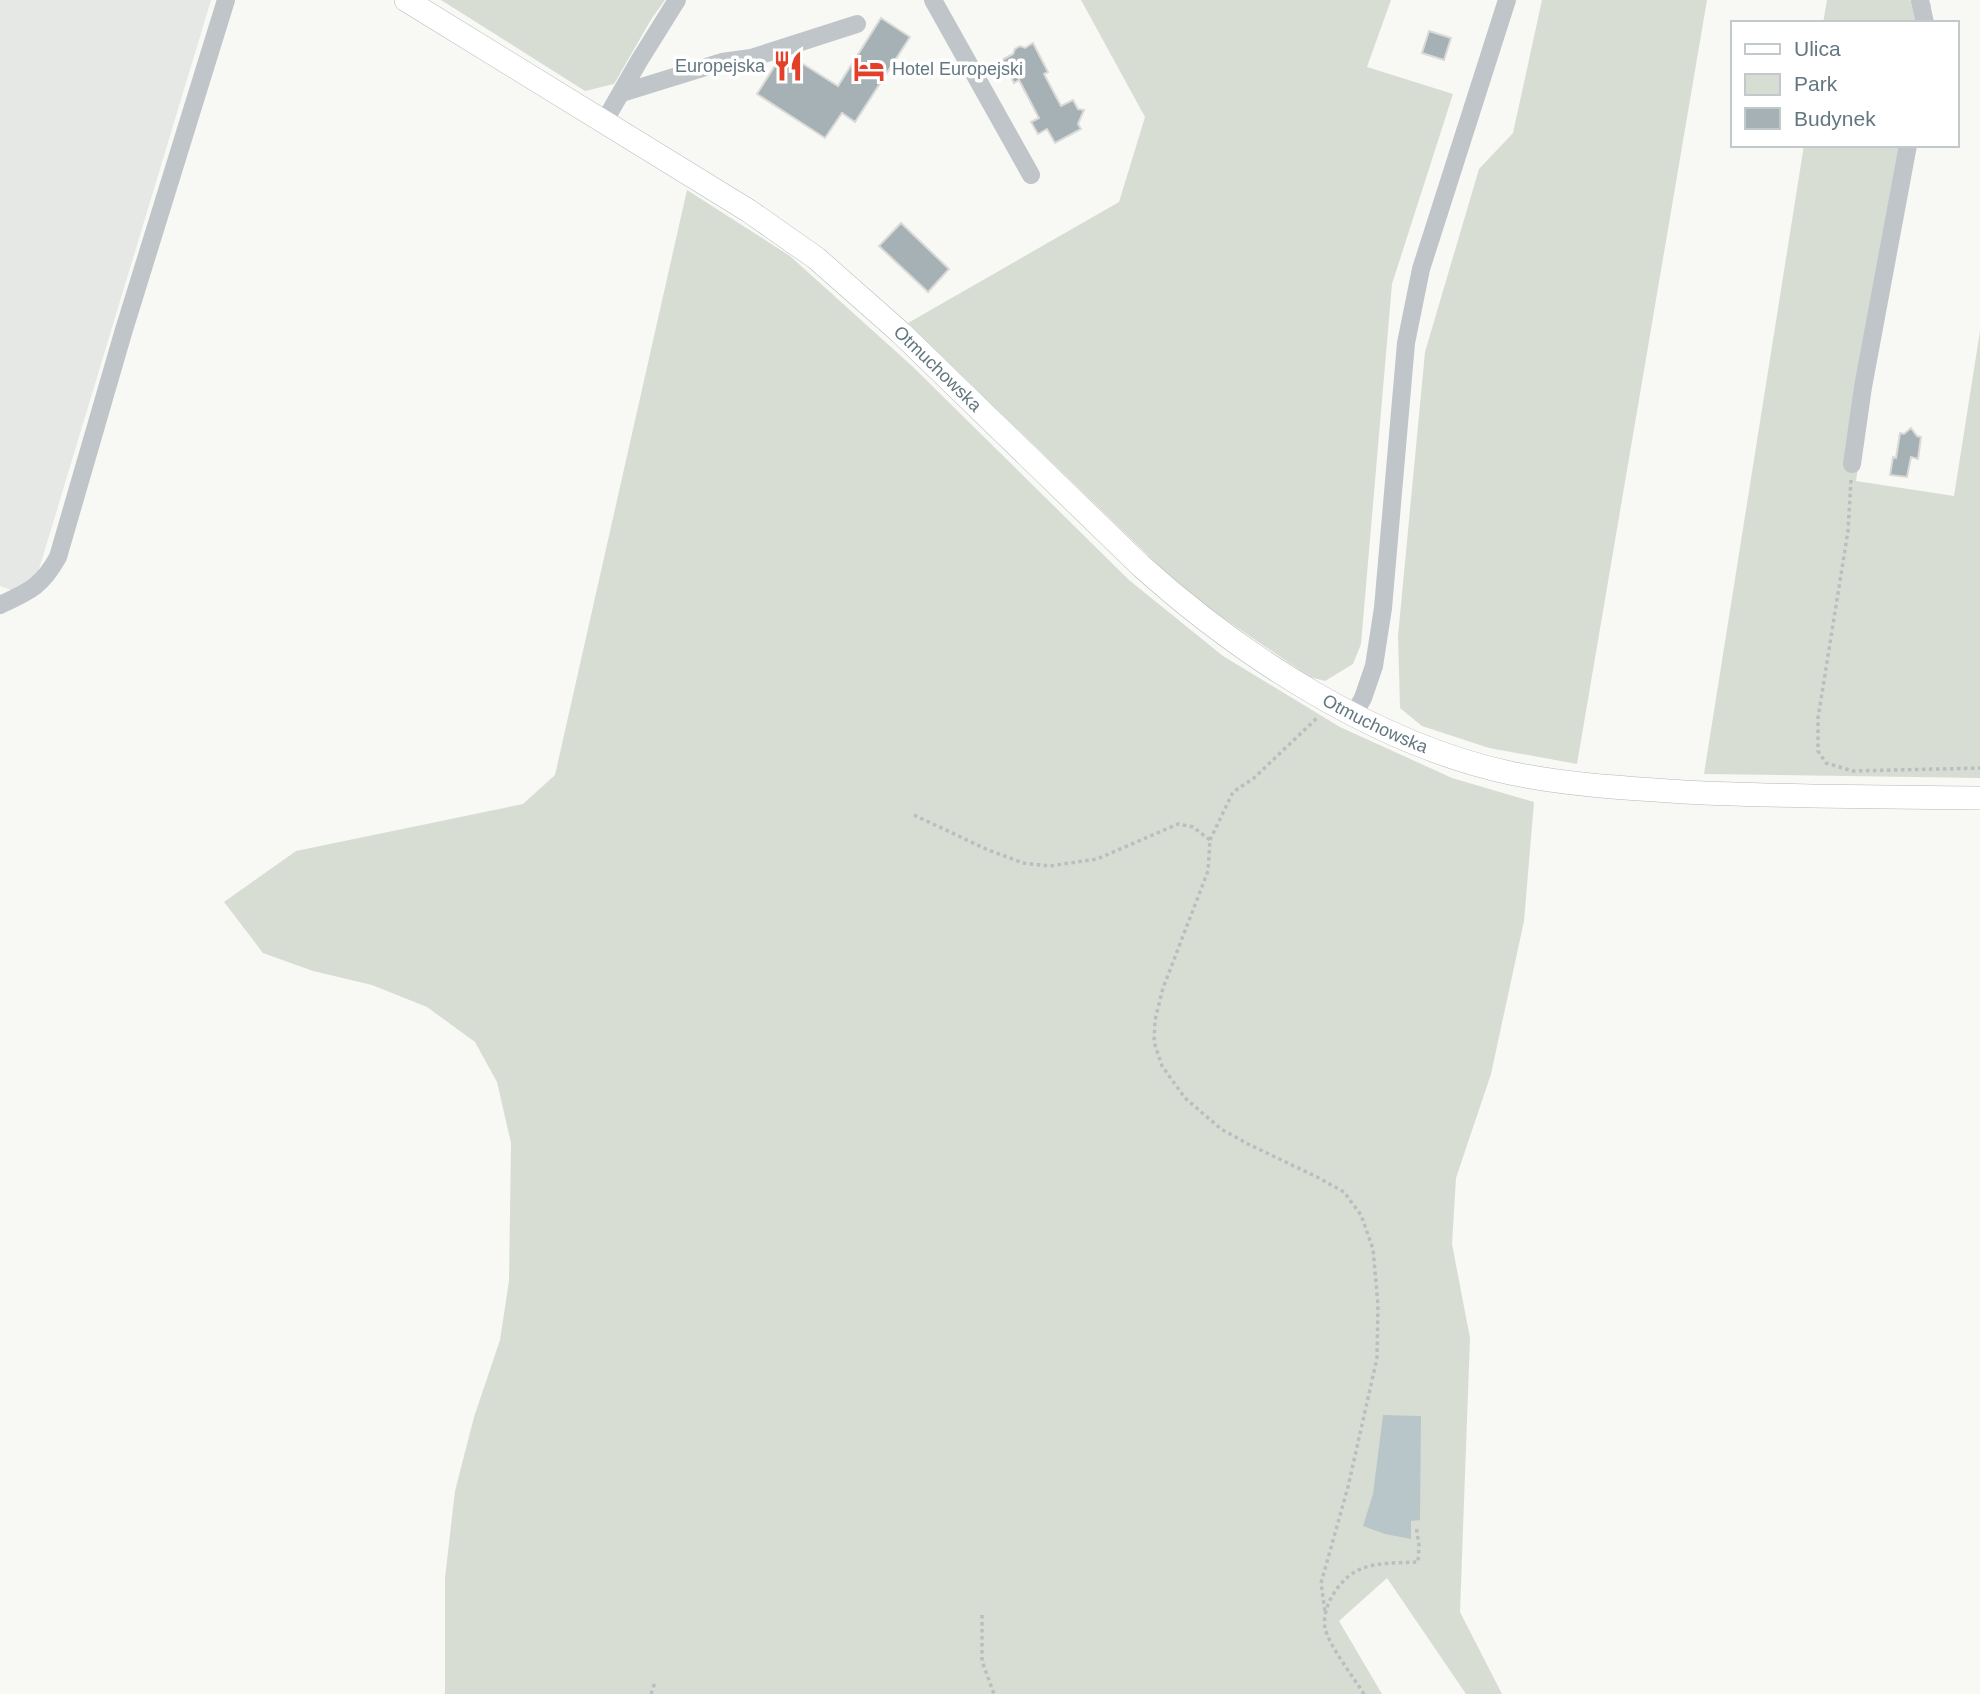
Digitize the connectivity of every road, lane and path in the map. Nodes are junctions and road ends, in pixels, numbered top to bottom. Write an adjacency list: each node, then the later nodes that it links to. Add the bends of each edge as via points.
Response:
1 (226, 0): 14 (street, via 58,557 38,585)
2 (406, 0): 10 (main road, Otmuchowska)
3 (677, 0): 9 (street)
4 (933, 0): 12 (street)
5 (1507, 0): 16 (street, via 1421,269 1406,343 1381,620 1374,666)
6 (1920, 0): 7 (street)
7 (1925, 21)
8 (857, 24): 9 (street)
9 (622, 93): 10 (street)
10 (604, 122): 15 (main road, Otmuchowska, via 816,258 901,333 1171,593 1256,657)
11 (1908, 147): 13 (street)
12 (1031, 175)
13 (1852, 464): 17 (path, via 1848,531 1818,718 1818,751 1826,763 1853,771)
14 (0, 605)
15 (1330, 701): 16 (main road, Otmuchowska); 20 (path, via 1254,778 1233,792)
16 (1354, 713): 18 (main road, Otmuchowska, via 1450,755 1508,773 1582,785 1731,794)
17 (1980, 768)
18 (1980, 798)
19 (914, 815): 20 (path, via 1023,863 1050,866 1097,859 1178,824 1193,827)
20 (1210, 840): 22 (path, via 1208,871 1155,1020 1154,1042 1162,1066 1185,1098 1221,1129 1345,1192 1362,1215 1373,1249 1377,1358 1349,1487 1321,1583)
21 (1416, 1526): 22 (path, via 1418,1562 1361,1568 1342,1583)
22 (1325, 1612): 27 (path, via 1325,1629)
23 (982, 1615): 26 (path, via 982,1661)
24 (655, 1682): 25 (path)
25 (651, 1694)
26 (994, 1694)
27 (1364, 1694)

